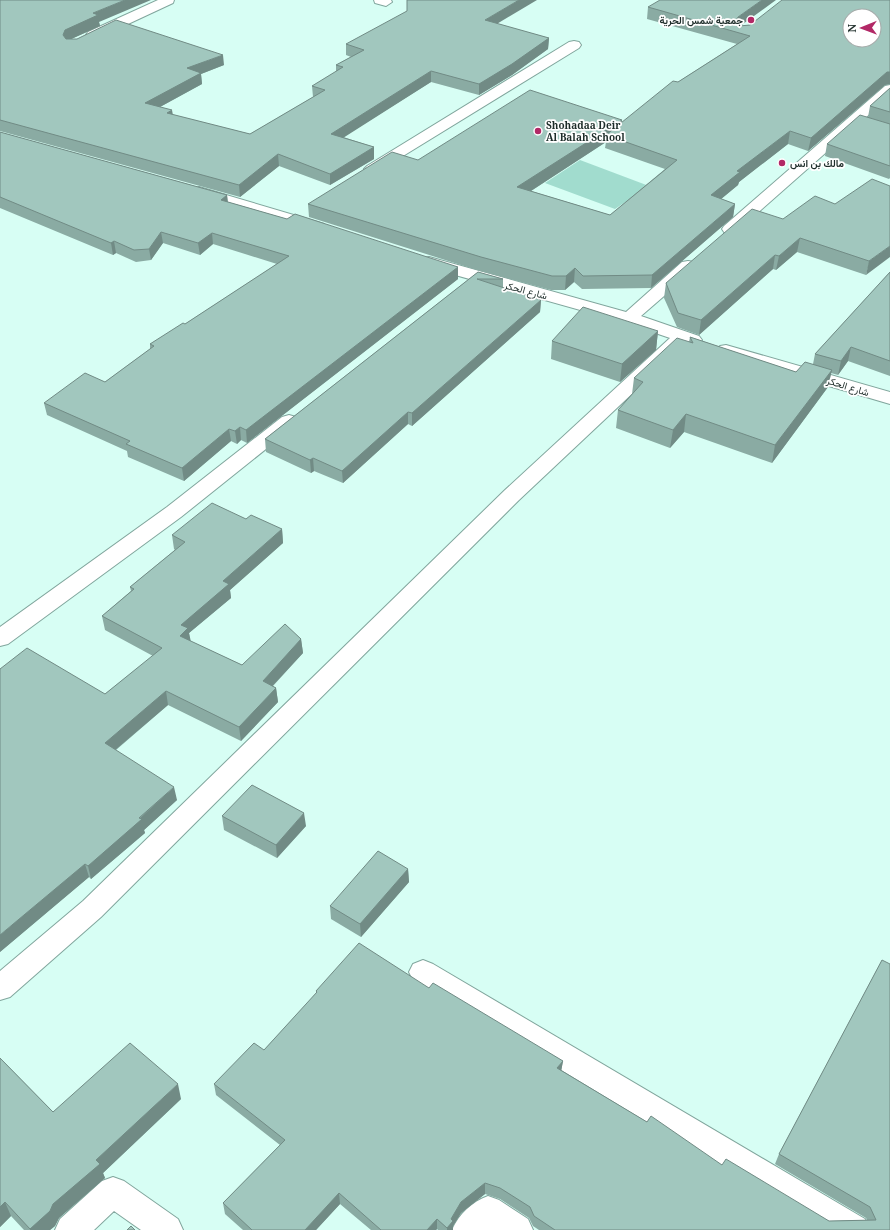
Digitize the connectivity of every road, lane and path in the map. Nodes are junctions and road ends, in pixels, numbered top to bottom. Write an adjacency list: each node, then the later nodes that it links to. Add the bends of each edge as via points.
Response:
1 (168, 0): 2 (street)
2 (79, 41)
3 (574, 45): 5 (street)
4 (890, 89): 8 (street, via 861,122)
5 (358, 177)
6 (184, 188): 7 (street, via 298,214)
7 (337, 233)
8 (718, 240)
9 (700, 255): 13 (street)
10 (413, 256): 11 (street, شارع الحكر)
11 (474, 276): 12 (street); 13 (street, شارع الحكر)
12 (455, 290)
13 (629, 318): 14 (street, شارع الحكر)
14 (682, 337): 15 (street, شارع الحكر); 19 (street, via 512,495 92,909)
15 (890, 398)
16 (305, 408): 17 (street, via 174,512)
17 (0, 638)
18 (423, 972): 24 (street)
19 (0, 988)
20 (71, 1230): 21 (street, via 113,1192)
21 (167, 1230)
22 (468, 1230): 23 (street, via 488,1211)
23 (517, 1230)
24 (854, 1230)

